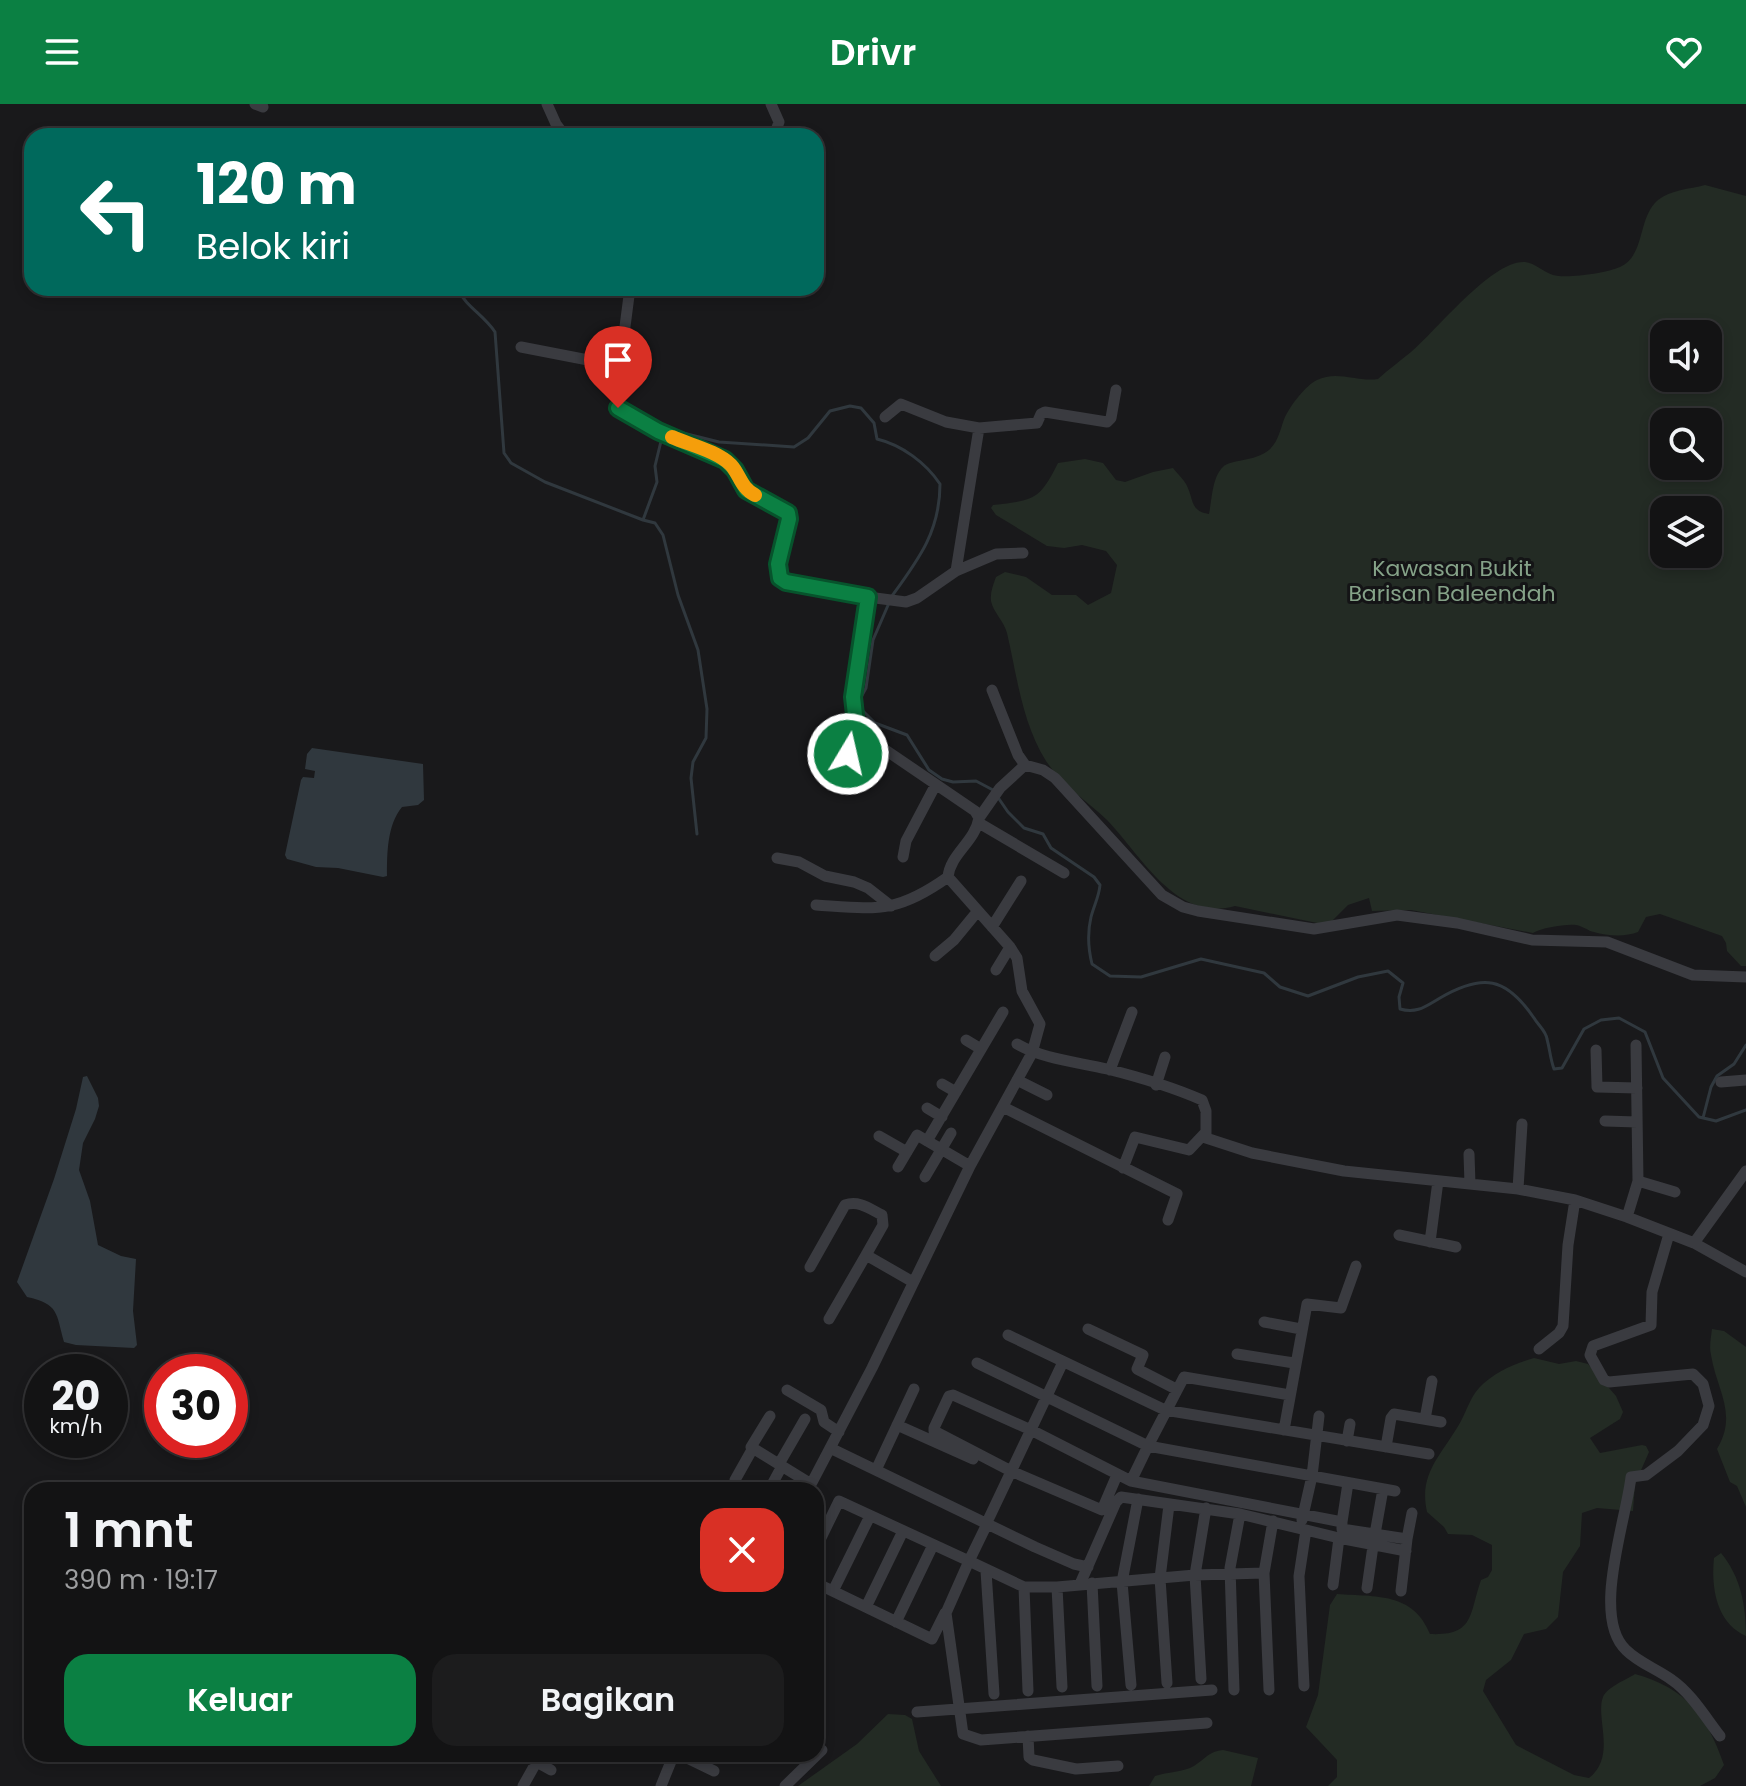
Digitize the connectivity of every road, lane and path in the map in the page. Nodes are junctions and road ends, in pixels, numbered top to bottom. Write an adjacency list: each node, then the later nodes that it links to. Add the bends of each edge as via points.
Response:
1 (547, 104): 3 (street)
2 (771, 104): 4 (street)
3 (560, 128)
4 (777, 128)
5 (629, 296): 7 (street)
6 (521, 347): 7 (street)
7 (619, 366): 13 (street, via 618,408 725,460 746,490 788,513 780,578)
8 (1116, 390): 10 (street, via 1107,422 1045,412 1037,423)
9 (885, 417): 10 (street, via 903,404 946,422)
10 (979, 428): 12 (street)
11 (1023, 553): 12 (street, via 996,554)
12 (956, 571): 13 (street, via 917,598 890,602)
13 (868, 597): 15 (street, via 853,697)
14 (992, 690): 18 (street)
15 (856, 724): 17 (street); 20 (street)
16 (833, 753): 17 (street)
17 (848, 754): 19 (street)
18 (1025, 765): 21 (street); 34 (street, via 1055,778 1162,895 1183,907 1314,929 1409,916 1532,940 1607,942 1693,975)
19 (842, 770)
20 (935, 786): 21 (street, via 970,806); 22 (street)
21 (979, 820): 24 (street); 25 (street)
22 (903, 857)
23 (777, 858): 28 (street, via 854,882)
24 (1064, 873)
25 (948, 877): 28 (street, via 910,901); 29 (street)
26 (1021, 881): 30 (street)
27 (816, 905): 28 (street)
28 (891, 906)
29 (977, 912): 30 (street); 32 (street)
30 (992, 927): 31 (street)
31 (1010, 947): 33 (street); 42 (street, via 1022,991 1040,1024)
32 (935, 956)
33 (996, 970)
34 (1746, 977)
35 (1003, 1012): 40 (street)
36 (1132, 1012): 44 (street)
37 (966, 1040): 40 (street)
38 (1017, 1044): 42 (street)
39 (1636, 1045): 50 (street)
40 (981, 1049): 51 (street)
41 (1596, 1050): 50 (street, via 1597,1087)
42 (1032, 1053): 44 (street); 46 (street)
43 (1165, 1057): 49 (street)
44 (1110, 1070): 49 (street)
45 (1746, 1079): 47 (street)
46 (1017, 1080): 52 (street); 53 (street)
47 (1721, 1082)
48 (942, 1084): 51 (street)
49 (1156, 1085): 59 (street, via 1202,1100)
50 (1637, 1088): 57 (street)
51 (956, 1092): 55 (street)
52 (1047, 1095)
53 (1003, 1107): 66 (street); 68 (street)
54 (927, 1108): 55 (street)
55 (942, 1117): 62 (street)
56 (1605, 1121): 57 (street)
57 (1637, 1122): 72 (street)
58 (1522, 1124): 74 (street)
59 (1206, 1132): 68 (street, via 1189,1150 1135,1137); 71 (street, via 1213,1142 1252,1153 1344,1171)
60 (951, 1133): 63 (street)
61 (879, 1136): 64 (street)
62 (927, 1141): 63 (street); 64 (street, via 917,1135)
63 (941, 1150): 66 (street); 70 (street)
64 (907, 1152): 67 (street)
65 (1469, 1154): 73 (street)
66 (970, 1166): 88 (street)
67 (898, 1167)
68 (1123, 1168): 78 (street, via 1177,1194)
69 (1746, 1171): 82 (street)
70 (925, 1177)
71 (1438, 1181): 73 (street); 81 (street)
72 (1638, 1181): 75 (street); 77 (street)
73 (1470, 1184): 74 (street)
74 (1518, 1189): 76 (street)
75 (1675, 1192)
76 (1575, 1200): 77 (street); 94 (street, via 1563,1326)
77 (1627, 1217): 79 (street)
78 (1168, 1220)
79 (1669, 1234): 82 (street); 185 (street, via 1652,1292 1651,1325 1593,1346 1590,1355 1609,1382 1693,1374 1703,1384 1708,1412 1678,1451 1646,1475 1631,1477 1614,1556 1611,1626 1627,1651 1675,1681)
80 (1399, 1235): 81 (street)
81 (1430, 1242): 83 (street)
82 (1694, 1243): 87 (street)
83 (1456, 1247)
84 (866, 1255): 86 (street, via 883,1225 882,1215 849,1203); 88 (street); 89 (street)
85 (1356, 1266): 92 (street, via 1341,1308 1307,1304)
86 (810, 1267)
87 (1746, 1272)
88 (913, 1282): 116 (street)
89 (829, 1319)
90 (1264, 1322): 92 (street)
91 (1088, 1329): 101 (street, via 1143,1355 1137,1369)
92 (1301, 1329): 98 (street)
93 (1008, 1335): 96 (street)
94 (1539, 1349)
95 (1237, 1354): 98 (street)
96 (1063, 1362): 103 (street); 105 (street)
97 (977, 1363): 103 (street)
98 (1294, 1363): 104 (street)
99 (1432, 1381): 109 (street)
100 (914, 1389): 112 (street)
101 (1176, 1389): 104 (street, via 1184,1377); 105 (street)
102 (787, 1390): 116 (street, via 821,1410)
103 (1048, 1395): 113 (street); 118 (street)
104 (1290, 1395): 114 (street)
105 (1165, 1410): 114 (street); 118 (street)
106 (770, 1416): 120 (street)
107 (1319, 1416): 115 (street)
108 (805, 1419): 122 (street)
109 (1425, 1419): 110 (street); 119 (street, via 1393,1415)
110 (1441, 1422)
111 (1350, 1424): 117 (street)
112 (897, 1425): 123 (street); 124 (street)
113 (1031, 1430): 124 (street); 124 (street, via 949,1396 934,1431); 125 (street)
114 (1284, 1430): 115 (street)
115 (1315, 1436): 117 (street); 126 (street)
116 (834, 1441): 123 (street); 131 (street)
117 (1347, 1441): 119 (street)
118 (1148, 1446): 126 (street); 128 (street)
119 (1386, 1447): 121 (street)
120 (753, 1448): 122 (street); 127 (street)
121 (1429, 1454)
122 (780, 1465): 129 (street); 130 (street)
123 (878, 1468): 141 (street)
124 (1010, 1473): 125 (street, via 1102,1510); 140 (street); 141 (street)
125 (1117, 1475): 128 (street)
126 (1312, 1476): 132 (street); 139 (street)
127 (735, 1480)
128 (1131, 1481): 139 (street)
129 (773, 1482)
130 (803, 1482)
131 (813, 1482)
132 (1348, 1483): 143 (street); 148 (street, via 1389,1490)
133 (1138, 1499): 134 (street); 140 (street, via 1121,1497); 158 (street)
134 (1169, 1505): 135 (street); 157 (street)
135 (1206, 1508): 137 (street); 156 (street)
136 (1412, 1513): 150 (street)
137 (1240, 1514): 142 (street); 155 (street)
138 (870, 1516): 145 (street); 146 (street, via 839,1501); 165 (street)
139 (1304, 1516): 143 (street); 144 (street)
140 (1108, 1520): 152 (street)
141 (988, 1521): 151 (street); 152 (street)
142 (1273, 1521): 144 (street); 154 (street)
143 (1342, 1522): 148 (street, via 1342,1529)
144 (1303, 1529): 147 (street); 174 (street, via 1299,1576)
145 (903, 1531): 149 (street); 167 (street)
146 (824, 1532)
147 (1339, 1538): 148 (street); 160 (street)
148 (1374, 1540): 150 (street); 164 (street)
149 (933, 1545): 151 (street); 169 (street)
150 (1407, 1545): 166 (street)
151 (969, 1561): 153 (street); 168 (street)
152 (1088, 1567): 159 (street)
153 (986, 1571): 162 (street); 180 (street)
154 (1264, 1573): 155 (street); 178 (street)
155 (1230, 1574): 156 (street); 177 (street)
156 (1195, 1575): 157 (street); 170 (street)
157 (1160, 1578): 158 (street); 171 (street)
158 (1122, 1582): 159 (street); 172 (street)
159 (1086, 1583): 163 (street); 173 (street)
160 (1333, 1585)
161 (824, 1587): 165 (street)
162 (1024, 1587): 163 (street); 179 (street)
163 (1057, 1587): 175 (street)
164 (1367, 1588)
165 (833, 1591): 167 (street)
166 (1401, 1591)
167 (866, 1607): 169 (street)
168 (946, 1613): 169 (street, via 932,1639); 181 (street)
169 (896, 1622)
170 (1201, 1679)
171 (1167, 1683)
172 (1131, 1685)
173 (1097, 1686)
174 (1304, 1686)
175 (1062, 1687)
176 (1212, 1690): 181 (street)
177 (1234, 1690)
178 (1269, 1690)
179 (1028, 1691)
180 (994, 1694)
181 (960, 1709): 182 (street); 184 (street, via 967,1737)
182 (917, 1712)
183 (1207, 1723): 184 (street)
184 (1028, 1736): 191 (street, via 1033,1760 1076,1769)
185 (1720, 1736)
186 (537, 1762): 194 (street)
187 (543, 1762): 192 (street)
188 (672, 1762): 195 (street)
189 (694, 1762): 193 (street)
190 (810, 1762): 196 (street)
191 (1118, 1766)
192 (551, 1770)
193 (714, 1771)
194 (523, 1786)
195 (661, 1786)
196 (785, 1786)

